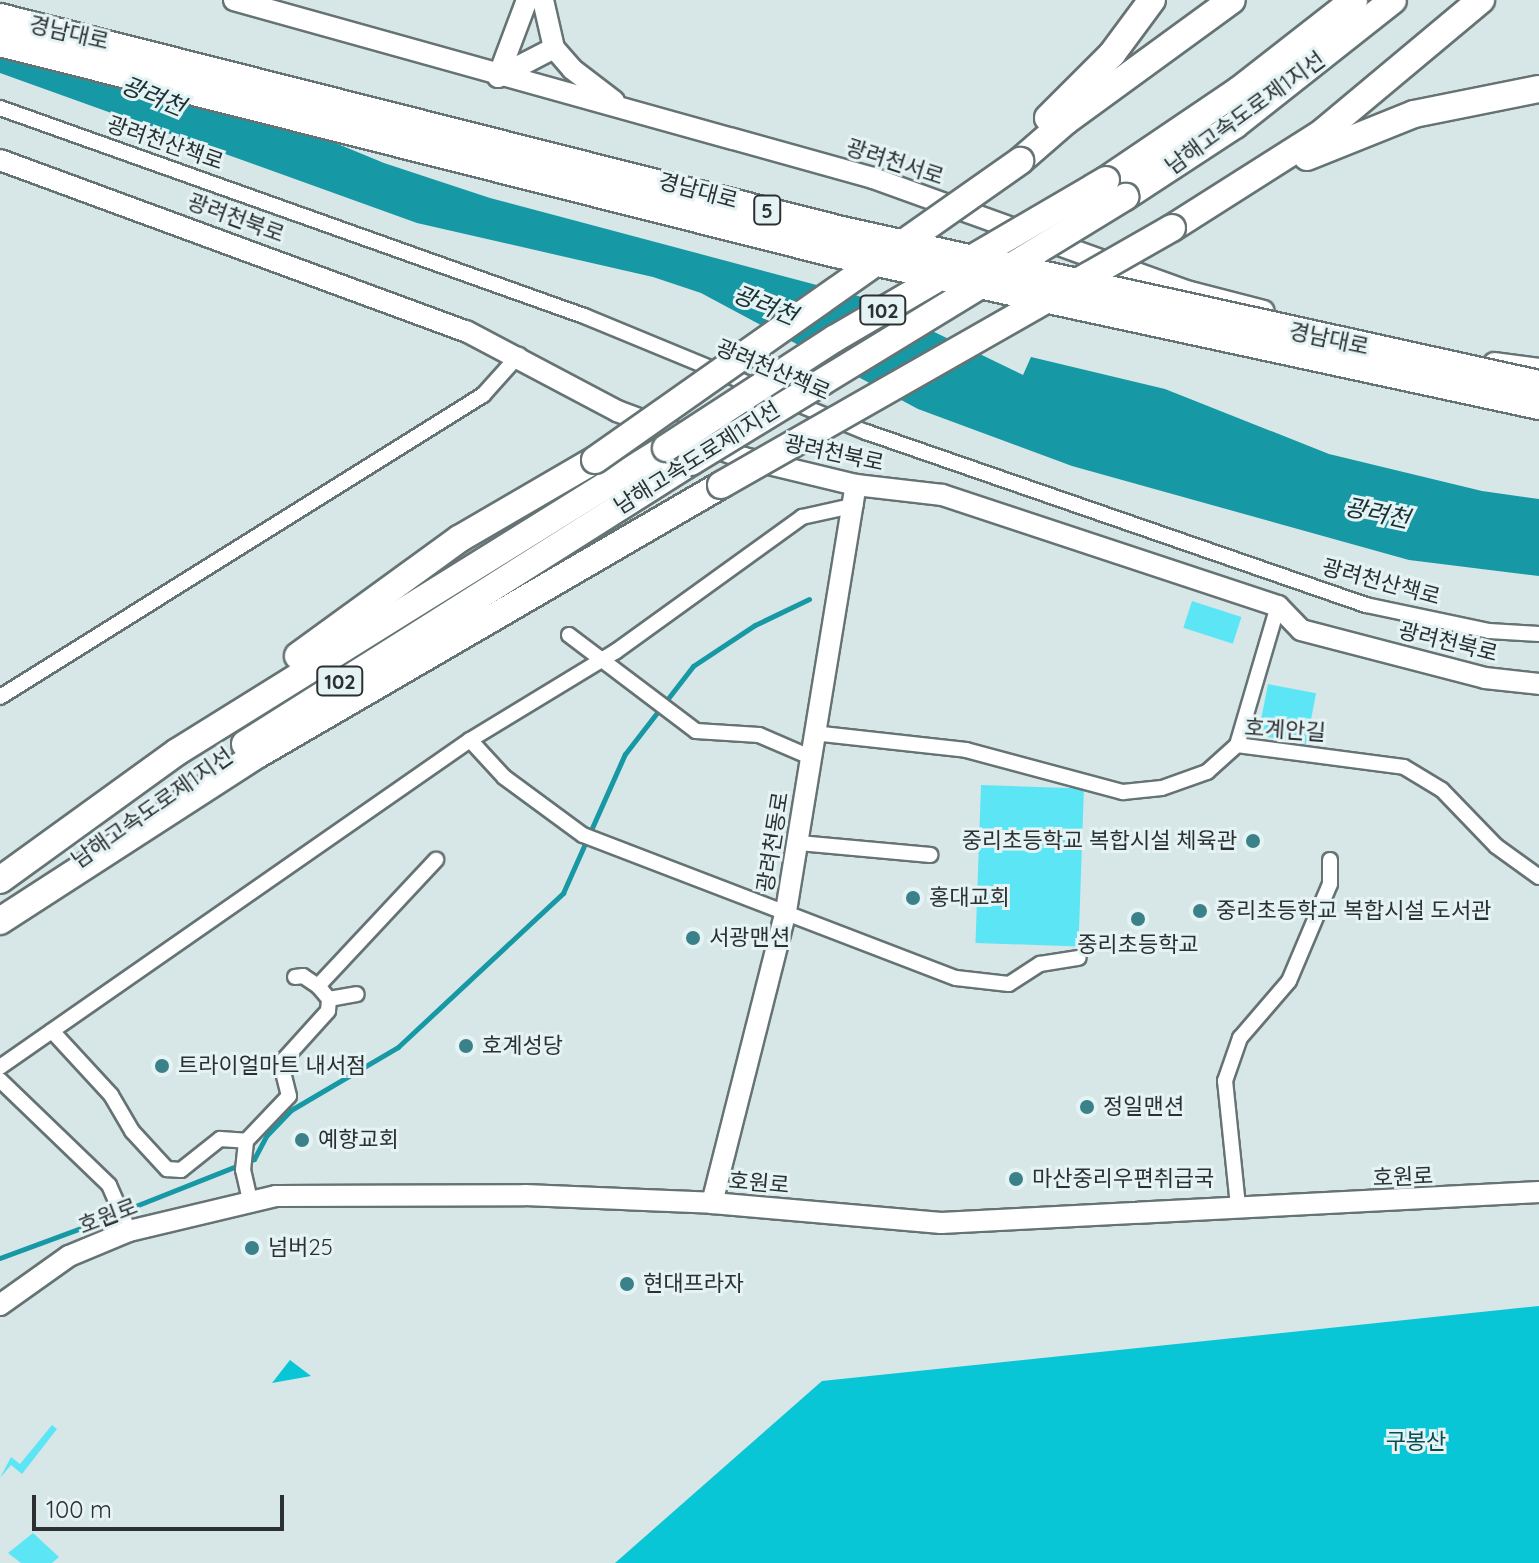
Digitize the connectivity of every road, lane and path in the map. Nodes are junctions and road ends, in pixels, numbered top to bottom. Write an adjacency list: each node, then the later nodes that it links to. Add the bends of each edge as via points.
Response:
1 (234, 0): 12 (street, 광려천서로)
2 (527, 0): 12 (street)
3 (543, 0): 11 (street)
4 (1152, 0): 17 (highway, via 1112,54 1046,120)
5 (1232, 0): 17 (highway, via 1066,121)
6 (1354, 0): 18 (highway, 남해고속도로제1지선 / 102)
7 (1393, 0): 18 (highway, 남해고속도로제1지선 / 102, via 1235,125)
8 (1481, 0): 19 (highway, via 1386,84)
9 (0, 17): 22 (highway, 경남대로 / 5, bridge, via 842,230)
10 (0, 43): 23 (highway, 경남대로 / 5, bridge, via 836,254)
11 (554, 48): 12 (street); 15 (street, via 572,69)
12 (498, 77): 15 (street, 광려천서로)
13 (1539, 89): 19 (highway, via 1414,114)
14 (0, 108): 26 (street, 광려천산책로, via 570,310 866,432 1337,596 1489,631)
15 (624, 108): 21 (street, 광려천서로, via 873,178 1190,292 1463,359)
16 (0, 160): 20 (street, 광려천북로, via 257,250)
17 (1020, 161): 39 (highway, bridge, via 595,460 459,539 325,638)
18 (1116, 189): 41 (highway, 남해고속도로제1지선 / 102, bridge, via 834,339 177,752); 43 (highway, 남해고속도로제1지선 / 102, bridge, via 298,708)
19 (1235, 191): 43 (highway, bridge, via 257,755)
20 (519, 355): 24 (street, 광려천북로, via 617,411); 30 (street, via 483,395)
21 (1539, 369)
22 (1539, 384)
23 (1539, 406)
24 (856, 495): 25 (street, 광려천북로, via 942,495); 28 (street, via 802,517); 31 (street, 광려천동로)
25 (1278, 606): 29 (street, 광려천북로, via 1301,630 1485,678); 33 (street)
26 (1539, 634)
27 (569, 635): 28 (street)
28 (600, 661): 32 (street); 34 (street, via 696,731 759,735)
29 (1539, 684)
30 (0, 697)
31 (813, 733): 33 (street, 호계안길, via 966,750 1123,792 1162,788 1207,772); 34 (street, 광려천동로)
32 (470, 740): 42 (street, via 504,777 583,835); 49 (street)
33 (1237, 745): 40 (street, 호계안길, via 1404,767 1442,790 1496,846)
34 (810, 757): 35 (street, 광려천동로)
35 (799, 843): 36 (street); 42 (street, 광려천동로)
36 (930, 855)
37 (436, 860): 46 (street)
38 (1330, 860): 56 (street, via 1330,884 1289,981 1240,1038 1225,1081)
39 (0, 861)
40 (1539, 877)
41 (0, 880)
42 (786, 911): 44 (street, via 822,929 983,983 1009,984 1040,964); 55 (street, 광려천동로)
43 (0, 919)
44 (1079, 958)
45 (295, 977): 46 (street)
46 (318, 986): 48 (street)
47 (357, 994): 48 (street)
48 (329, 999): 52 (street, via 328,1011 281,1063 289,1096)
49 (52, 1031): 50 (street); 52 (street, via 111,1095 132,1131 167,1169 181,1170 220,1139)
50 (0, 1067)
51 (0, 1080): 57 (street, via 109,1185)
52 (246, 1141): 54 (street, via 243,1170)
53 (1539, 1192): 56 (street, 호원로)
54 (250, 1200): 55 (street, 호원로, via 371,1192); 57 (street, 호원로)
55 (712, 1203): 56 (street, 호원로, via 941,1223)
56 (1238, 1206)
57 (129, 1231): 58 (street, 호원로, via 69,1256)
58 (0, 1305)

